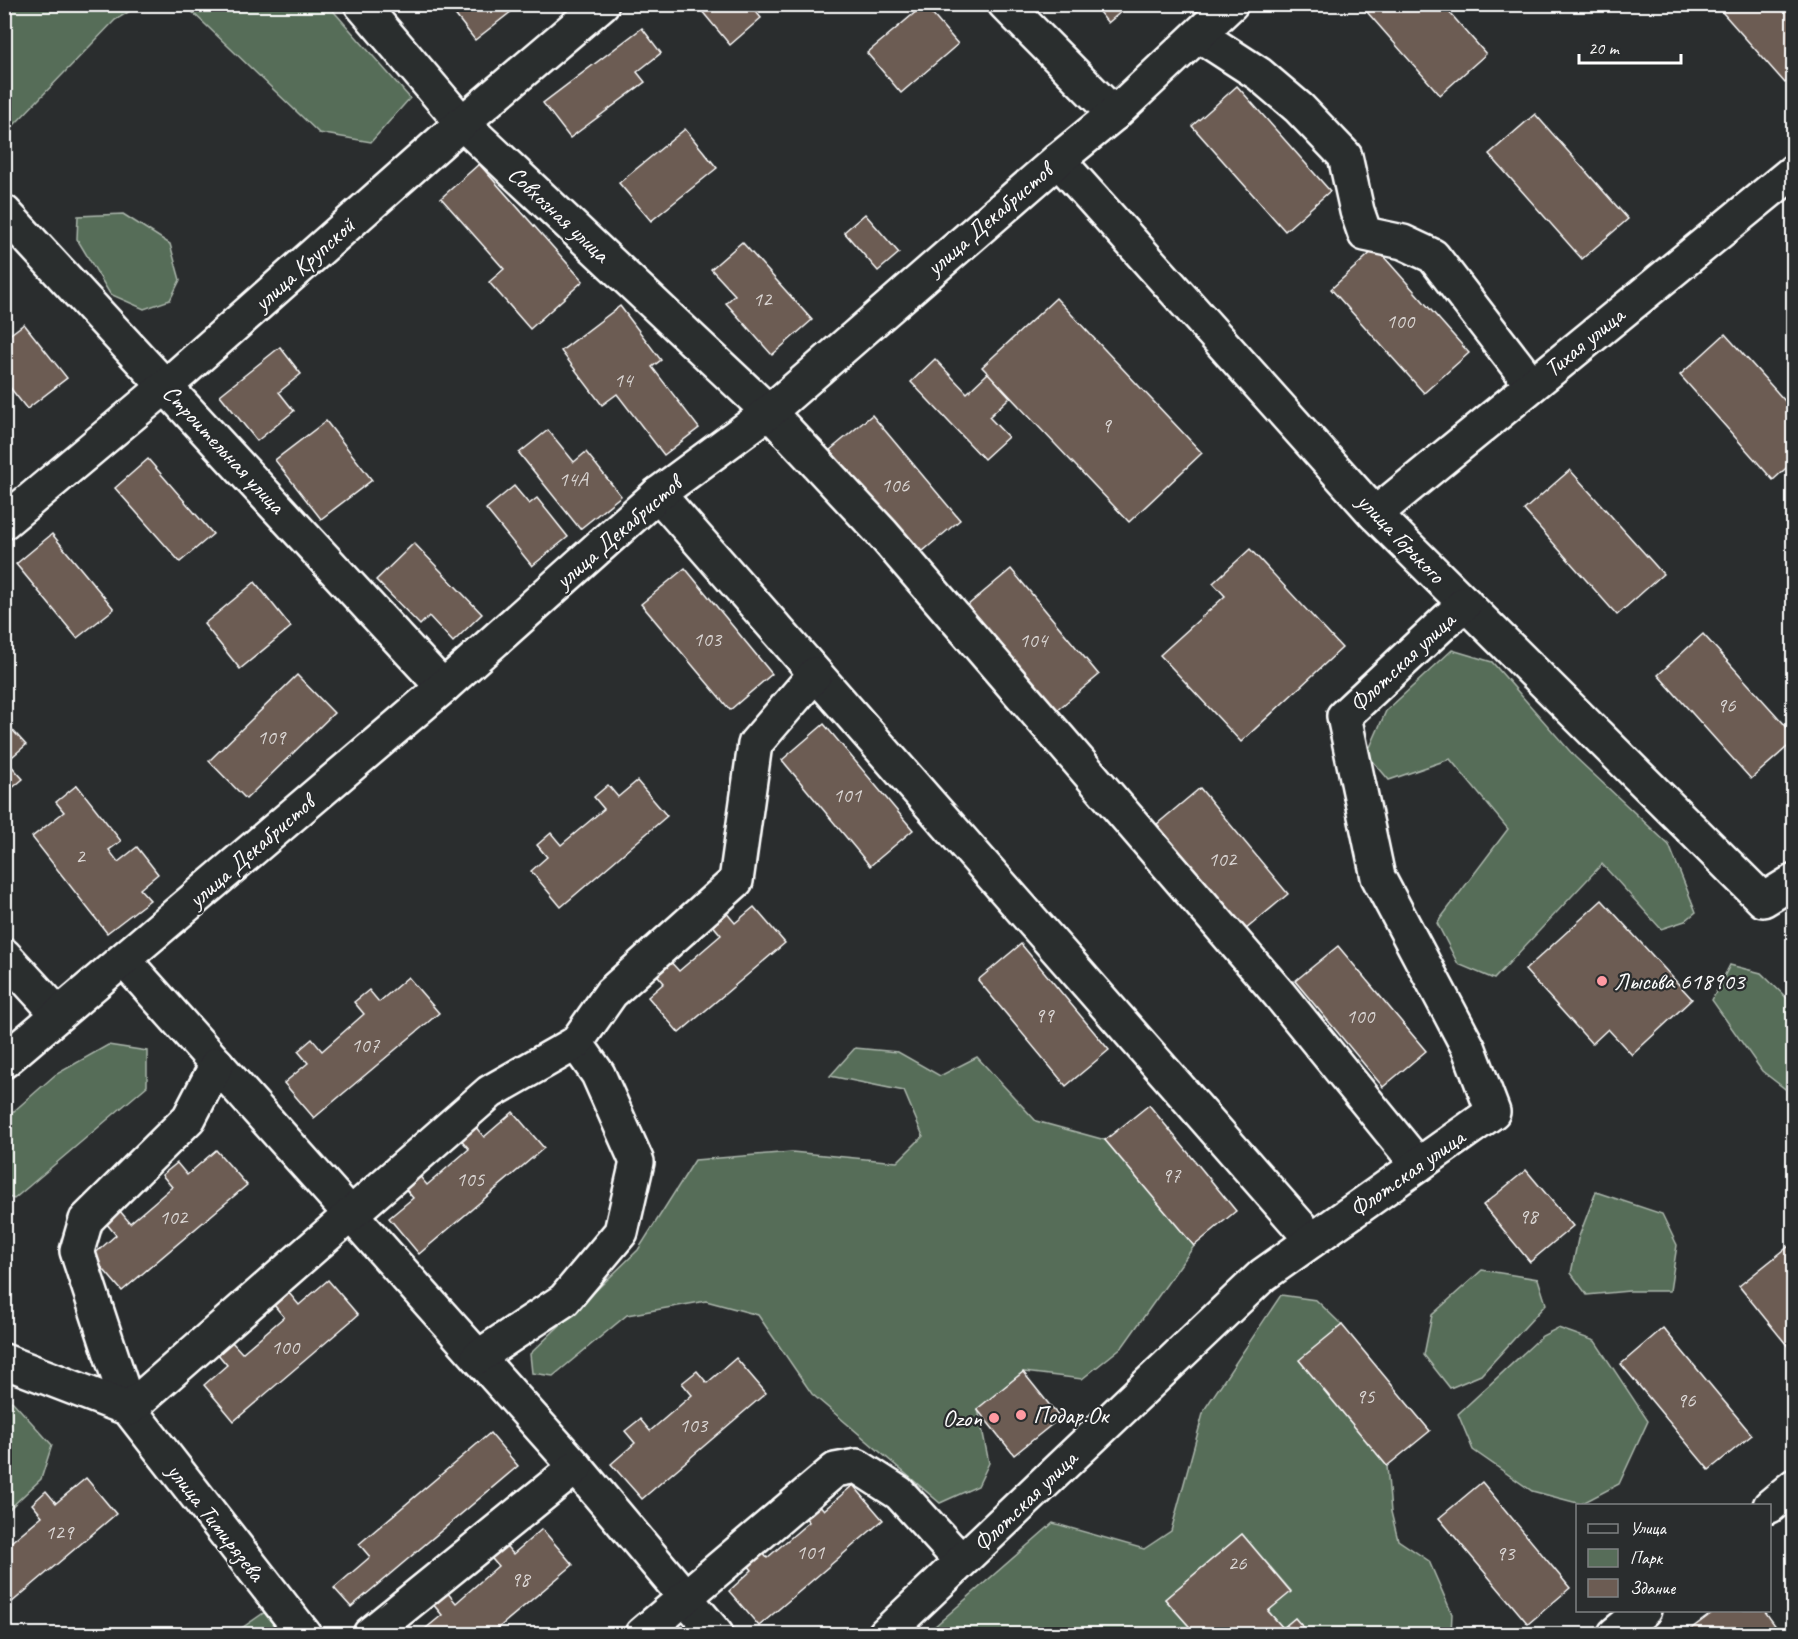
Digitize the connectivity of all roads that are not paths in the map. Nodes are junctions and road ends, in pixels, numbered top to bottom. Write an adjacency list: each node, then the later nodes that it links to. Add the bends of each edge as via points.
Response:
1 (361, 4): 7 (street, Совхозная улица)
2 (602, 4): 7 (street, улица Крупской)
3 (1005, 4): 6 (street)
4 (1231, 4): 5 (street, улица Декабристов)
5 (1198, 35): 6 (street, улица Декабристов); 11 (street, via 1259,74 1345,156 1365,234 1404,242 1433,256)
6 (1114, 114): 8 (street, улица Декабристов)
7 (462, 123): 12 (street, улица Крупской); 13 (street, Совхозная улица)
8 (1058, 160): 13 (street, улица Декабристов); 15 (street, улица Горького)
9 (1794, 171): 11 (street, Тихая улица)
10 (4, 212): 12 (street, Строительная улица)
11 (1532, 385): 15 (street, Тихая улица)
12 (166, 386): 16 (street, улица Крупской); 19 (street, Строительная улица)
13 (769, 412): 14 (street, улица Декабристов); 27 (street, Совхозная улица, via 905,560 1279,994)
14 (658, 494): 18 (street); 19 (street, улица Декабристов)
15 (1375, 514): 17 (street, улица Горького)
16 (4, 522)
17 (1465, 603): 20 (street, улица Горького, via 1763,900); 27 (street, Флотская улица, via 1344,716 1378,877 1469,1049 1493,1112)
18 (815, 674): 24 (street, via 755,744 736,881 611,993); 29 (street)
19 (443, 687): 22 (street, улица Декабристов)
20 (1794, 881)
21 (4, 955): 23 (street)
22 (124, 960): 23 (street, улица Декабристов); 26 (street)
23 (58, 1014): 25 (street, улица Декабристов)
24 (576, 1043): 28 (street, via 489,1092); 30 (street, via 598,1074 637,1162 621,1232 564,1300)
25 (4, 1061)
26 (217, 1064): 28 (street); 32 (street, via 189,1118 86,1220 77,1251)
27 (1418, 1165): 29 (street, Флотская улица)
28 (351, 1214): 30 (street); 32 (street)
29 (1312, 1240): 36 (street, Флотская улица, via 1263,1275)
30 (478, 1357): 33 (street)
31 (4, 1361): 32 (street)
32 (129, 1409): 39 (street, улица Тимирязева)
33 (576, 1467): 37 (street); 40 (street)
34 (1794, 1486): 35 (street)
35 (1771, 1505)
36 (961, 1562): 37 (street, via 899,1493 857,1466 835,1470); 43 (street, Флотская улица)
37 (684, 1599): 41 (street); 42 (street)
38 (1643, 1612): 44 (street)
39 (304, 1635)
40 (370, 1635)
41 (642, 1635)
42 (716, 1635)
43 (885, 1635)
44 (1615, 1635)

